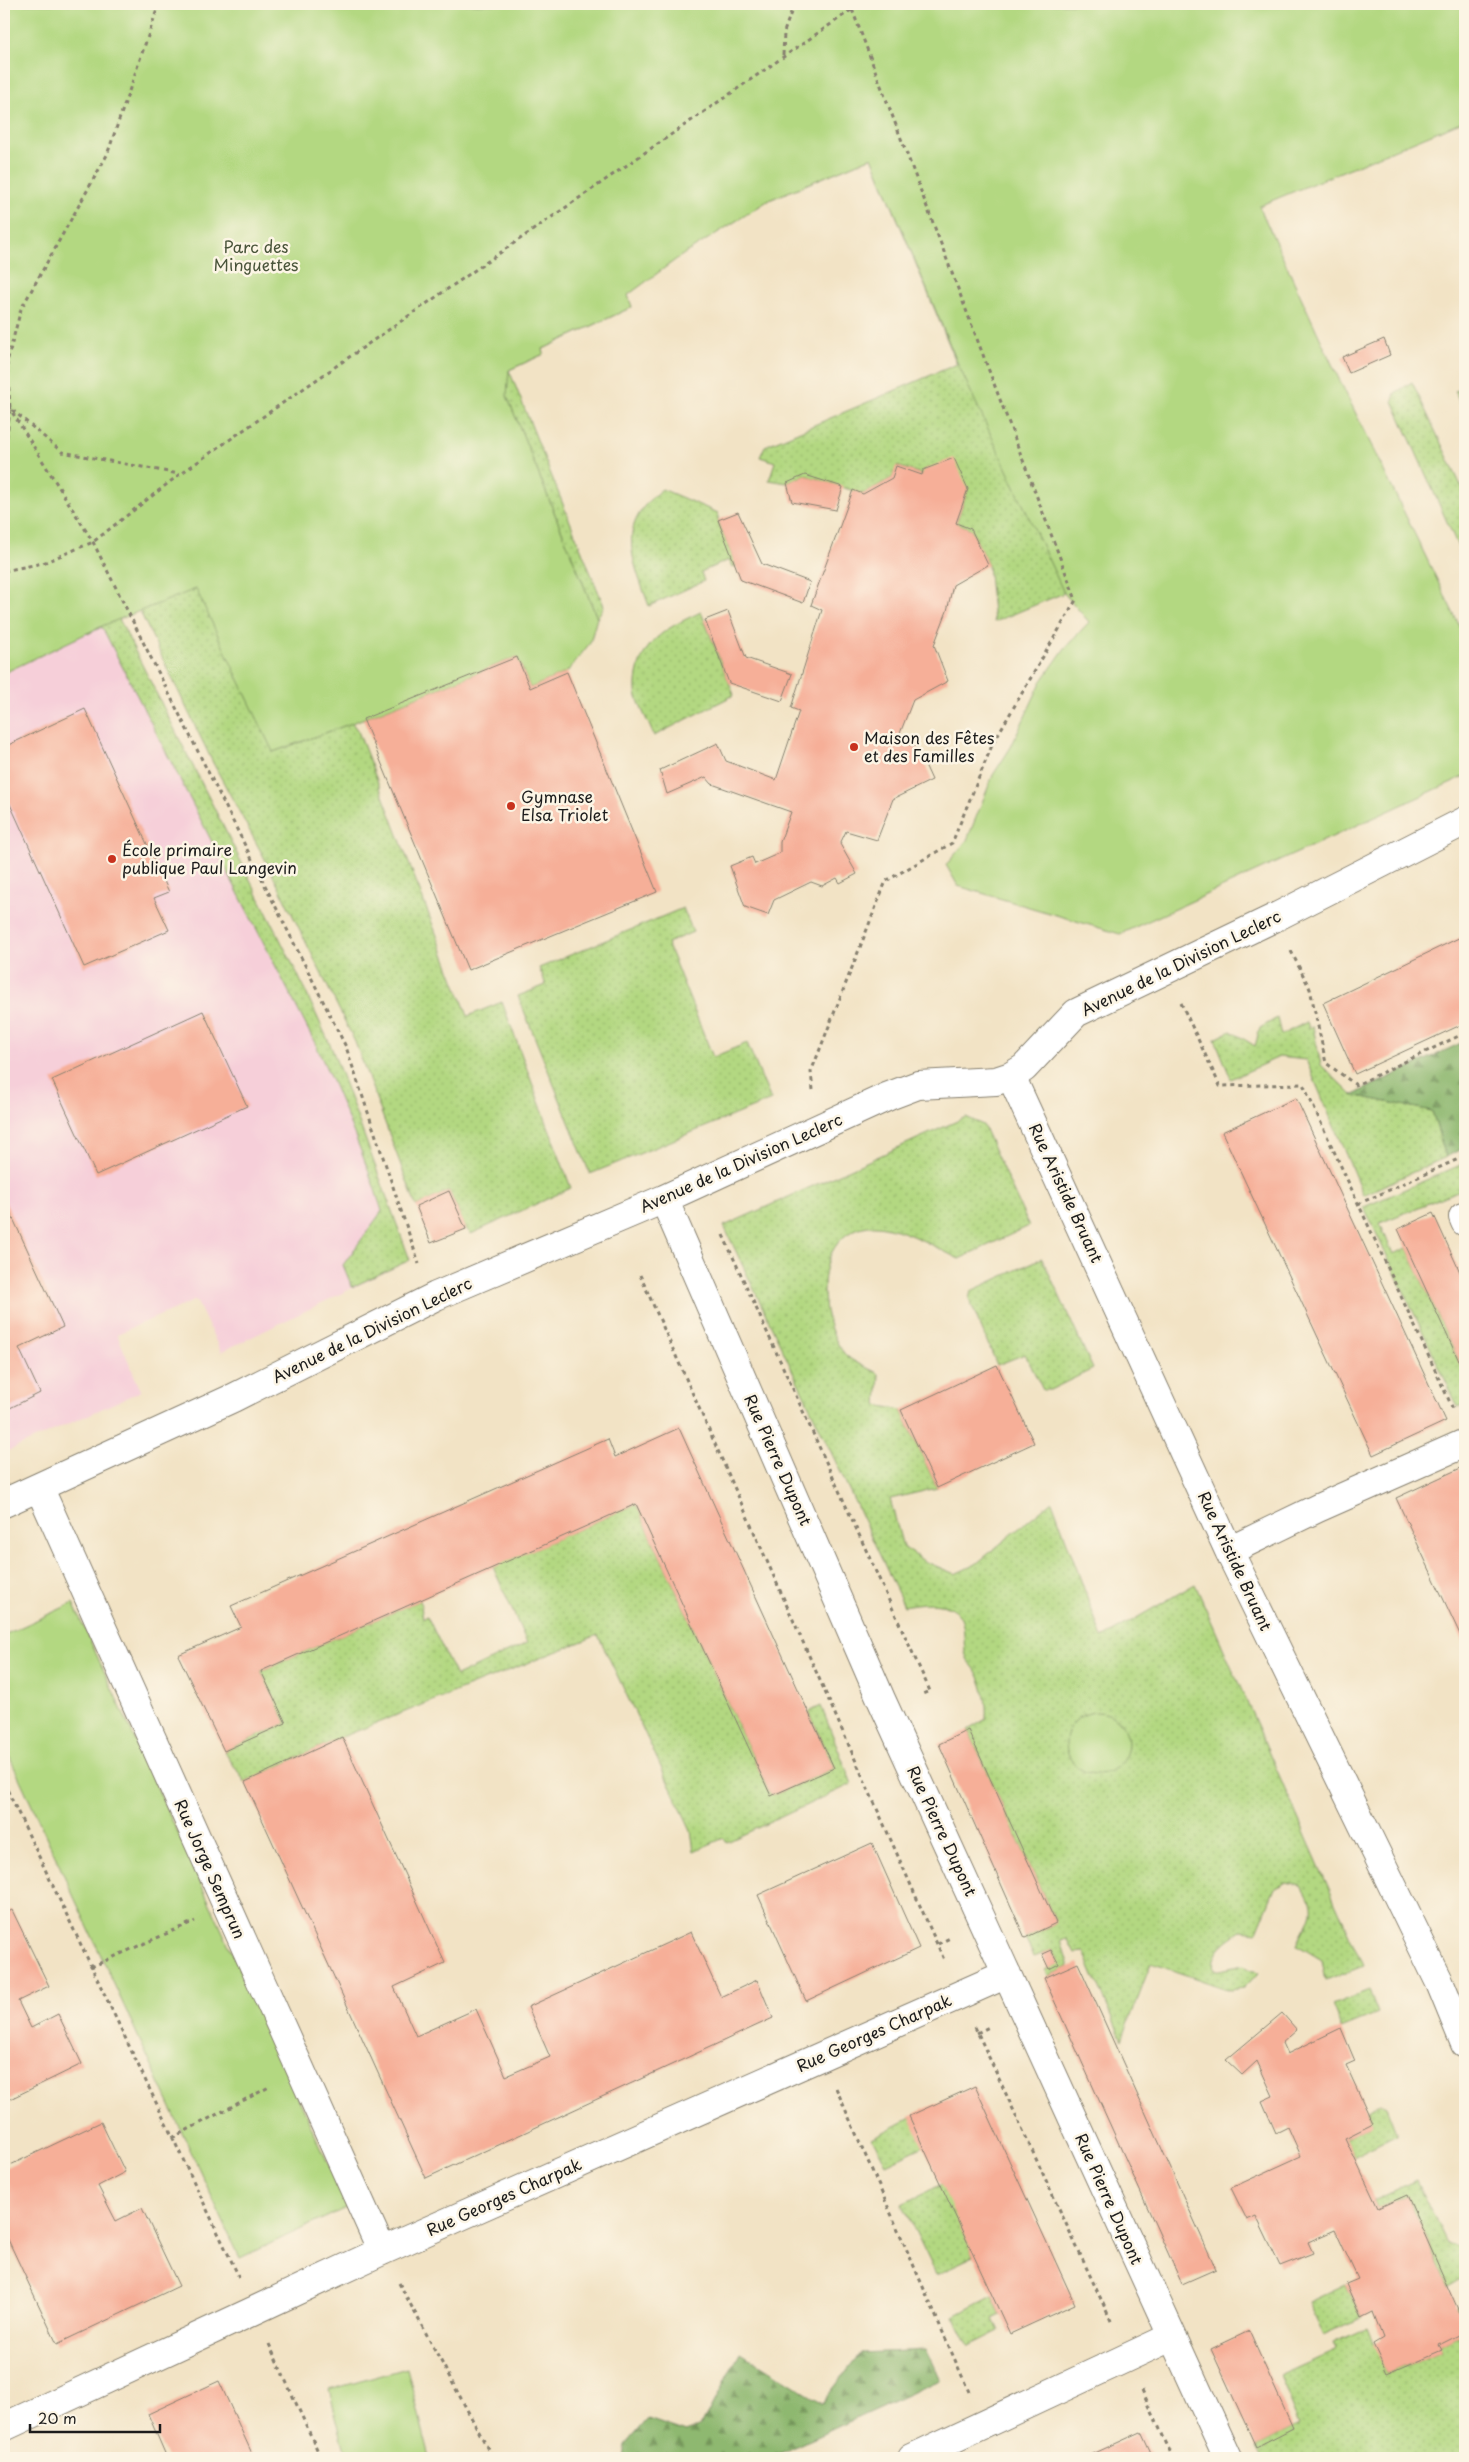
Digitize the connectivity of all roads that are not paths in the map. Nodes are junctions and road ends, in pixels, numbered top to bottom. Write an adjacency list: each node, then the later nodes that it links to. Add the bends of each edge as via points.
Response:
1 (1465, 821): 2 (street, Avenue de la Division Leclerc, via 1076,1013 1024,1068)
2 (1011, 1076): 3 (street, Avenue de la Division Leclerc, via 996,1081 918,1085); 7 (street, Rue Aristide Bruant)
3 (664, 1200): 5 (street, Avenue de la Division Leclerc, via 436,1296 232,1398); 8 (street, Rue Pierre Dupont, via 881,1699)
4 (1465, 1443): 7 (street)
5 (39, 1487): 6 (street, Avenue de la Division Leclerc); 10 (street, Rue Jorge Semprun)
6 (4, 1503)
7 (1229, 1551): 9 (street, Rue Aristide Bruant, via 1440,1983)
8 (1007, 1974): 10 (street, Rue Georges Charpak); 11 (street, Rue Pierre Dupont)
9 (1465, 2044)
10 (382, 2251): 12 (street, Rue Georges Charpak)
11 (1171, 2337): 13 (street); 14 (street, Rue Pierre Dupont)
12 (4, 2427)
13 (912, 2458)
14 (1228, 2458)

